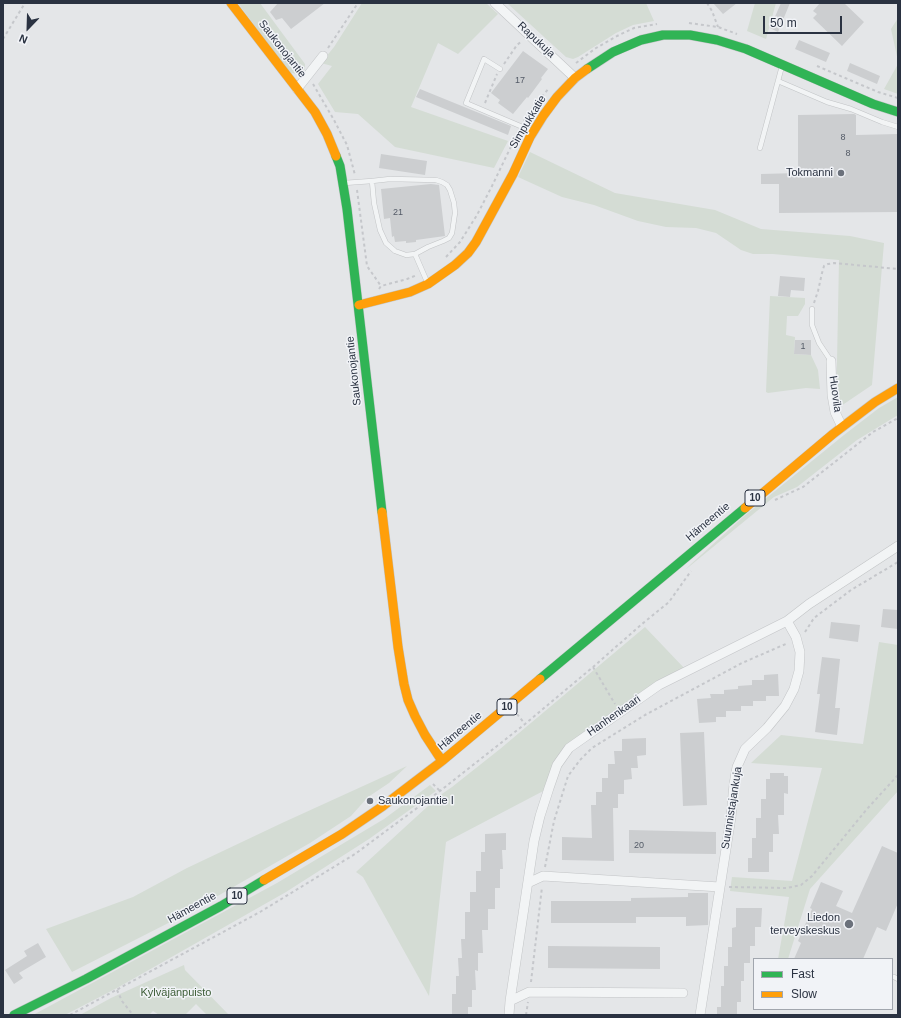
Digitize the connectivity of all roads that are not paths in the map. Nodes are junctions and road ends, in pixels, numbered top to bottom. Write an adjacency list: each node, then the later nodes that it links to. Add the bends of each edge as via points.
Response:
1 (232, 3): 8 (main road, Saukonojantie)
2 (495, 3): 6 (street, Rapukuja)
3 (323, 56): 8 (street)
4 (782, 65): 6 (main road, Simpukkatie, via 746,49 717,40 663,34 613,52); 7 (lane); 9 (main road, Simpukkatie)
5 (500, 69): 11 (lane, via 484,59 466,103)
6 (575, 78): 11 (main road, Simpukkatie, via 557,97)
7 (778, 81): 10 (lane, via 828,102); 12 (lane)
8 (297, 88): 14 (main road, Saukonojantie, via 327,134 340,166)
9 (898, 112)
10 (898, 126)
11 (533, 132): 16 (main road, Simpukkatie, via 476,242 456,265)
12 (760, 148)
13 (372, 181): 14 (lane); 15 (lane, via 382,237 395,251 406,255); 15 (lane, via 436,180 447,185 450,190 455,213 452,233 449,238)
14 (344, 184): 17 (main road, Saukonojantie)
15 (415, 254): 16 (lane)
16 (428, 284): 17 (main road, Simpukkatie, via 410,292)
17 (359, 305): 24 (main road, Saukonojantie, via 404,684 415,716)
18 (812, 309): 19 (lane, via 812,325 819,343)
19 (831, 361): 21 (street, Huovila, via 832,395 835,412)
20 (898, 388): 21 (main road, Hämeentie / 10)
21 (842, 427): 24 (main road, Hämeentie / 10)
22 (898, 546): 23 (street, Hanhenkaari)
23 (787, 621): 25 (street, Hanhenkaari, via 660,685 569,748 557,765 540,816); 26 (street, Suunnistajankuja, via 796,637 800,652 799,671 786,706 745,749 738,767)
24 (442, 761): 29 (main road, Hämeentie / 10, via 342,834 228,902)
25 (528, 883): 26 (street, via 543,876); 28 (street, Hanhenkaari)
26 (720, 887): 31 (street, Suunnistajankuja)
27 (683, 993): 28 (street, via 529,992)
28 (510, 1001): 30 (street, Hanhenkaari)
29 (14, 1015)
30 (509, 1015)
31 (700, 1015)

